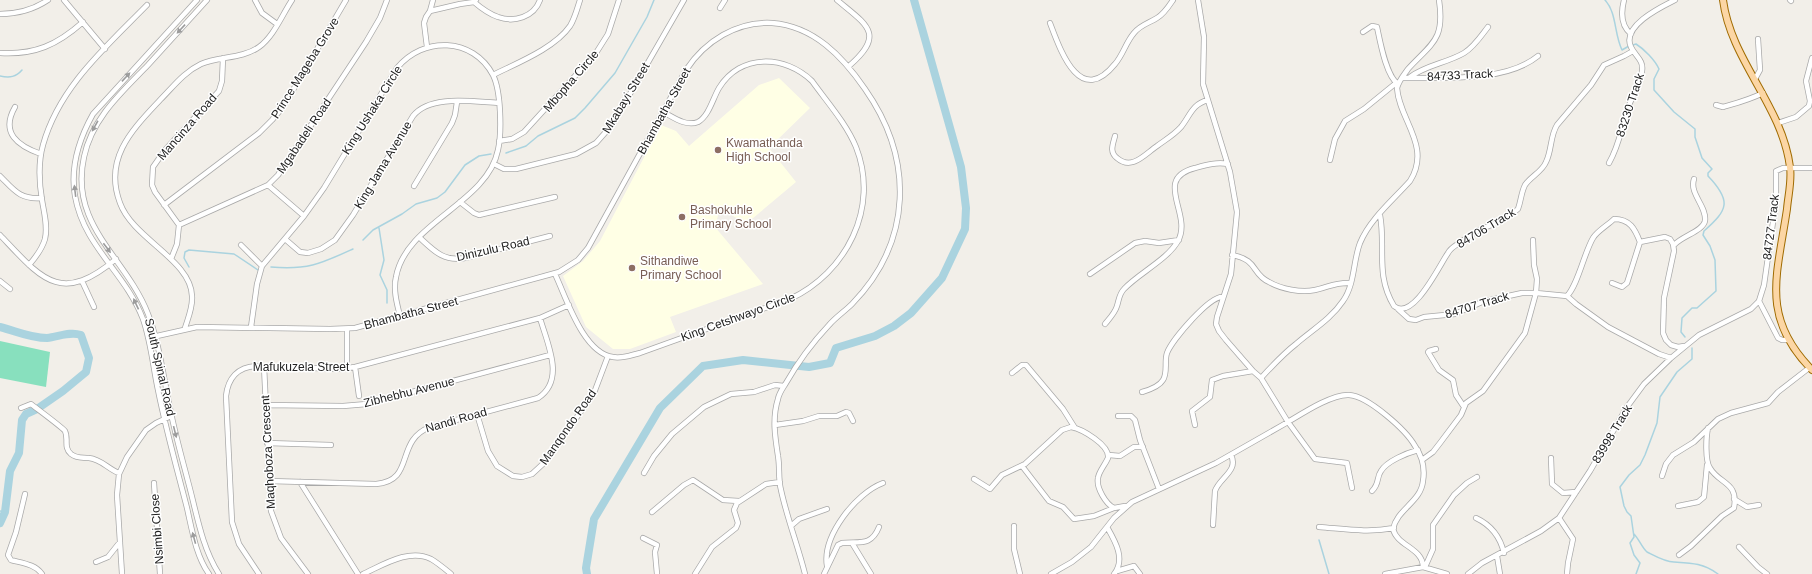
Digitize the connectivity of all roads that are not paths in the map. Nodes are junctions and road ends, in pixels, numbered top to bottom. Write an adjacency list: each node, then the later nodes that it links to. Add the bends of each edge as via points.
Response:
1 (48, 0): 26 (street, via 25,12)
2 (64, 0): 27 (street)
3 (198, 0): 87 (street, South Spinal Road, one-way to 3, via 89,236 76,201 74,174 81,140 93,114 103,102)
4 (207, 0): 85 (street, South Spinal Road, one-way to 85, via 109,106 97,122 86,145 82,172 86,209 94,229)
5 (256, 0): 29 (street, via 262,13)
6 (292, 0): 29 (street)
7 (346, 0): 71 (street, Prince Mageba Grove, via 272,120)
8 (387, 0): 66 (street, Mgabadeli Road, via 362,49 284,169)
9 (433, 0): 25 (street)
10 (540, 0): 22 (street, via 529,14 512,19 498,17)
11 (580, 0): 42 (street, via 573,20 560,37)
12 (619, 0): 56 (street, Mbopha Circle, via 603,42 584,68 524,132 512,139)
13 (684, 0): 60 (street, Mkabayi Street, via 612,125 596,143 576,154 516,169)
14 (725, 0): 24 (street)
15 (837, 0): 41 (street, via 861,20 869,33 865,51)
16 (1173, 0): 28 (street, via 1161,15 1134,32 1115,64 1096,80 1083,78 1066,61)
17 (1198, 0): 48 (street, via 1204,37 1203,80)
18 (1439, 0): 44 (street, via 1441,21 1435,40)
19 (1624, 0): 32 (street, via 1622,16 1625,27)
20 (1675, 0): 32 (street, via 1639,23)
21 (1724, 0): 45 (main road, via 1732,37)
22 (475, 1): 25 (street)
23 (147, 5): 35 (street)
24 (720, 8)
25 (430, 11): 34 (street, via 424,23)
26 (0, 14)
27 (82, 22): 35 (street); 37 (street, via 62,39 45,47 16,54)
28 (1050, 23)
29 (277, 24): 39 (street, via 268,38 256,48)
30 (1488, 27): 43 (street, via 1471,48)
31 (1363, 32): 46 (street, via 1372,26 1377,27 1385,59)
32 (1631, 34): 36 (street, 83230 Track, via 1630,44)
33 (1758, 39): 45 (street, via 1760,70)
34 (426, 47): 42 (street, King Ushaka Circle, via 446,45 462,48 480,59); 73 (street, King Ushaka Circle, via 407,57 397,68 324,188)
35 (104, 49): 57 (street, via 64,96 50,124)
36 (1633, 51): 59 (street, 83230 Track, via 1639,57 1642,72 1628,108 1618,147); 103 (street, 84706 Track, via 1604,65 1591,85 1557,125 1547,161 1540,172 1526,184 1518,210 1501,222 1474,233 1451,249 1429,285 1412,304)
37 (0, 53)
38 (1538, 56): 43 (street, 84733 Track, via 1527,64 1497,74 1471,77)
39 (223, 58): 71 (street, Mancinza Road, via 219,91 165,150 153,167 152,185); 86 (street, via 199,66 177,82 130,134 117,161 115,183 125,215)
40 (1812, 58): 54 (street, via 1806,81 1809,106 1796,117)
41 (849, 66): 53 (street, Bhambatha Street, via 827,45 805,32 786,25 747,25 712,41 700,52 686,70); 125 (street, Bhambatha Street, via 881,112 895,147 900,178 896,226 884,260 870,282 852,304 827,327 801,359)
42 (493, 75): 50 (street, King Ushaka Circle)
43 (1410, 77): 44 (street, 84733 Track)
44 (1402, 78): 46 (street)
45 (1755, 79): 47 (main road)
46 (1397, 84): 58 (street, via 1346,121 1335,139); 72 (street, via 1416,145 1417,163 1410,181)
47 (1763, 93): 51 (street, via 1723,108); 54 (main road)
48 (1208, 100): 55 (street, via 1194,106 1174,134 1138,161 1126,163 1115,157 1112,148); 61 (street)
49 (457, 102): 50 (street, King Jama Avenue); 67 (street, via 452,123); 78 (street, King Jama Avenue, via 432,104 421,108 415,114 351,219 331,243 313,252 304,253 296,250)
50 (499, 103): 56 (street, King Ushaka Circle)
51 (1716, 105)
52 (15, 107): 57 (street, via 8,120 11,133 21,146)
53 (663, 112): 90 (street, Bhambatha Street, via 588,248 578,260); 116 (street, King Cetshwayo Circle, via 686,123 698,122 729,77 737,70 755,62 779,62 798,70 812,81 847,130 855,147 862,181 860,215 849,245 835,265 823,278 797,296 640,353 617,358)
54 (1778, 123): 62 (main road)
55 (1115, 136)
56 (500, 140): 60 (street, King Ushaka Circle)
57 (41, 154): 69 (street)
58 (1330, 160)
59 (1609, 163)
60 (494, 164): 70 (street, King Ushaka Circle, via 484,179)
61 (1228, 164): 79 (street, via 1214,163 1190,169 1178,178 1174,186 1183,224); 84 (street, via 1237,212)
62 (1790, 168): 63 (street); 100 (street, 84727 Track, via 1778,169 1775,173 1776,201); 112 (main road, via 1776,291 1778,316)
63 (1812, 168)
64 (0, 176): 69 (street, via 18,194 31,199)
65 (1694, 179): 83 (street, via 1693,187 1705,215 1705,223 1702,229 1682,238)
66 (268, 184): 73 (street); 74 (street, Mgabadeli Road)
67 (414, 186)
68 (555, 197): 70 (street, via 483,215 474,214)
69 (42, 198): 88 (street, via 45,238 38,254)
70 (460, 202): 77 (street, King Ushaka Circle)
71 (164, 205): 74 (street, Mancinza Road)
72 (1380, 215): 94 (street, via 1361,241); 103 (street, 84707 Track, via 1384,285 1390,300)
73 (304, 216): 78 (street, King Ushaka Circle)
74 (179, 225): 86 (street, via 176,248)
75 (0, 235): 88 (street)
76 (550, 236): 77 (street, Dinizulu Road, via 454,259 438,254)
77 (420, 238): 104 (street, King Ushaka Circle, via 403,258 396,277 395,289)
78 (285, 239): 89 (street, King Ushaka Circle)
79 (1179, 240): 91 (street, via 1159,243 1140,241 1127,247); 106 (street, via 1163,257 1124,289 1115,312)
80 (1533, 240): 97 (street)
81 (1640, 242): 83 (street, via 1667,237); 95 (street, via 1626,285 1622,287); 98 (street, via 1630,224 1616,219 1612,221 1594,237)
82 (241, 245): 89 (street)
83 (1674, 245): 113 (street, via 1664,301 1663,332 1666,340 1674,346)
84 (1232, 255): 94 (street, via 1247,260 1264,280 1283,287 1310,291 1337,282); 99 (street, via 1231,274)
85 (116, 259): 87 (street); 110 (street, South Spinal Road, via 141,298)
86 (171, 260): 108 (street, via 182,271 191,287 192,298)
87 (110, 264): 93 (street); 111 (street, South Spinal Road, one-way to 87, via 133,298)
88 (29, 265): 93 (street, via 43,277 54,282 68,284)
89 (262, 266): 107 (street, King Ushaka Circle)
90 (555, 274): 101 (street); 104 (street, Bhambatha Street)
91 (1090, 274)
92 (0, 281): 96 (street)
93 (82, 281): 102 (street)
94 (1351, 282): 124 (street, via 1340,306)
95 (1612, 283)
96 (10, 289)
97 (1536, 293): 98 (street, 84707 Track); 103 (street, 84707 Track, via 1499,298 1482,302 1455,314 1416,320 1409,319); 129 (street, via 1525,333 1483,391)
98 (1567, 296): 117 (street, via 1608,327)
99 (1223, 297): 122 (street, via 1217,317 1217,328); 126 (street, via 1207,304 1174,341 1167,353 1162,382)
100 (1760, 299): 112 (street, via 1778,338); 113 (street, 83998 Track, via 1751,309 1699,335)
101 (569, 305): 105 (street, Mafukuzela Street); 116 (street, via 588,341)
102 (94, 307)
103 (1399, 309)
104 (400, 316): 109 (street, Bhambatha Street)
105 (540, 318): 115 (street, Nandi Road); 119 (street, Mafukuzela Street)
106 (1105, 324)
107 (250, 327): 108 (street, Bhambatha Street); 109 (street, Bhambatha Street)
108 (185, 328): 110 (street, Bhambatha Street)
109 (347, 329): 120 (street)
110 (155, 336): 111 (street, Bhambatha Street); 132 (street, South Spinal Road)
111 (148, 338): 134 (street, South Spinal Road)
112 (1787, 340): 121 (main road)
113 (1684, 346): 117 (street, 83998 Track)
114 (1436, 350): 129 (street, via 1428,352 1439,370 1452,380 1456,395)
115 (550, 355): 128 (street, Zibhebhu Avenue, via 367,404); 131 (street, Nandi Road, via 554,368 552,379 540,396)
116 (608, 356): 131 (street, Manqondo Road, via 594,393 545,462 532,474 513,476 497,466 488,451)
117 (1671, 358): 164 (street, 83998 Track, via 1637,393)
118 (264, 366): 120 (street, Mafukuzela Street); 128 (street, Maqhoboza Crescent); 200 (street, Mafukuzela Street, via 249,366 235,373 226,396 232,522 239,544)
119 (355, 367): 120 (street, Mafukuzela Street); 127 (street)
120 (347, 368)
121 (1811, 369): 140 (street, via 1778,392 1768,403 1726,415)
122 (1252, 371): 124 (street); 138 (street, via 1212,380 1210,398 1192,411)
123 (1012, 373): 139 (street, via 1026,365 1063,409)
124 (1261, 378): 136 (street)
125 (783, 388): 137 (street, Bhambatha Street, via 777,400); 152 (street, via 775,385 757,392 731,394 704,407 672,434)
126 (1142, 392)
127 (359, 396)
128 (265, 405): 141 (street, Maqhoboza Crescent)
129 (1464, 407): 148 (street, via 1436,449)
130 (21, 408): 151 (street, via 31,404 65,432 66,446 72,454 79,458 103,462)
131 (478, 414): 157 (street, Nandi Road, via 418,432 410,442 398,474 391,480 376,484)
132 (171, 416): 134 (street); 199 (street, South Spinal Road, one-way to 199, via 201,532)
133 (1118, 416): 143 (street, via 1133,418)
134 (164, 419): 151 (street, via 146,430); 198 (street, South Spinal Road, one-way to 134, via 195,540)
135 (853, 421): 137 (street, via 846,412 837,416 820,416)
136 (1288, 422): 144 (street, via 1338,396 1352,395 1367,402 1394,423); 146 (street); 161 (street, via 1315,459 1347,463)
137 (774, 425): 158 (street, Bhambatha Street)
138 (1195, 425)
139 (1075, 428): 145 (street, via 1102,444); 150 (street, via 1062,430)
140 (1708, 428): 149 (street); 153 (street, via 1669,460)
141 (267, 444): 142 (street); 156 (street, Maqhoboza Crescent)
142 (331, 445)
143 (1143, 447): 145 (street, via 1134,447 1120,456); 162 (street)
144 (1418, 450): 148 (street); 163 (street, via 1402,455 1383,468)
145 (1108, 455): 171 (street, via 1097,480 1107,502)
146 (1231, 455): 162 (street); 176 (street, via 1233,464 1215,491)
147 (1552, 458): 164 (street, via 1552,484 1563,493)
148 (1422, 460): 182 (street, via 1424,472 1421,490 1398,518)
149 (1708, 465): 166 (street, via 1713,473 1728,483); 170 (street, via 1704,497 1698,502)
150 (1022, 466): 155 (street, via 1005,473 990,489); 171 (street, via 1049,502 1064,508 1074,519 1094,516)
151 (119, 473): 184 (street, via 117,495)
152 (644, 473)
153 (1662, 476)
154 (1477, 477): 192 (street, via 1458,491 1433,524 1433,549)
155 (974, 479)
156 (269, 481): 157 (street, Nandi Road); 201 (street, Maqhoboza Crescent, via 271,512 277,530)
157 (300, 482): 202 (street)
158 (780, 482): 167 (street, via 766,484); 177 (street, Bhambatha Street)
159 (154, 483): 197 (street, Nsimbi Close)
160 (883, 483): 191 (street, via 850,508 842,519 834,531)
161 (1352, 488)
162 (1159, 489): 169 (street)
163 (1372, 491)
164 (1576, 492): 175 (street, 83998 Track)
165 (25, 494): 195 (street, via 8,555 11,560 34,566)
166 (1734, 499): 168 (street, via 1747,506); 188 (street, via 1733,510 1722,516)
167 (739, 501): 173 (street, via 720,499 693,480); 206 (street, via 734,510 738,523 736,528 712,547)
168 (1759, 505)
169 (1127, 506): 171 (street); 180 (street)
170 (1678, 506)
171 (1114, 508)
172 (827, 509): 177 (street, via 799,519)
173 (652, 512)
174 (1476, 518): 187 (street, via 1487,523 1493,530)
175 (1559, 518): 187 (street, 83998 Track); 217 (street, via 1573,539)
176 (1213, 525)
177 (791, 526): 207 (street, Bhambatha Street)
178 (1014, 526): 210 (street, via 1014,549)
179 (879, 527): 185 (street, via 868,541)
180 (1107, 527): 193 (street, via 1119,554 1120,561); 211 (street, via 1086,551)
181 (1319, 527): 182 (street, via 1352,531)
182 (1394, 528): 192 (street, via 1397,537 1421,559)
183 (642, 538): 205 (street, via 657,545)
184 (120, 542): 190 (street, via 108,557); 196 (street)
185 (852, 543): 191 (street, via 838,545); 209 (street)
186 (1739, 547): 218 (street)
187 (1504, 552): 189 (street, 83998 Track)
188 (1679, 555)
189 (1497, 556): 215 (street, 83998 Track); 216 (street)
190 (96, 562)
191 (827, 566): 208 (street)
192 (1424, 567): 194 (street); 213 (street)
193 (1116, 572): 212 (street, via 1134,566)
194 (1438, 572): 214 (street)
195 (42, 574)
196 (122, 574)
197 (160, 574)
198 (209, 574)
199 (219, 574)
200 (260, 574)
201 (308, 574)
202 (358, 574)
203 (363, 574): 204 (street, via 390,562 413,556 431,559)
204 (451, 574)
205 (656, 574)
206 (695, 574)
207 (805, 574)
208 (824, 574)
209 (871, 574)
210 (1020, 574)
211 (1051, 574)
212 (1140, 574)
213 (1385, 574)
214 (1447, 574)
215 (1468, 574)
216 (1500, 574)
217 (1567, 574)
218 (1767, 574)

